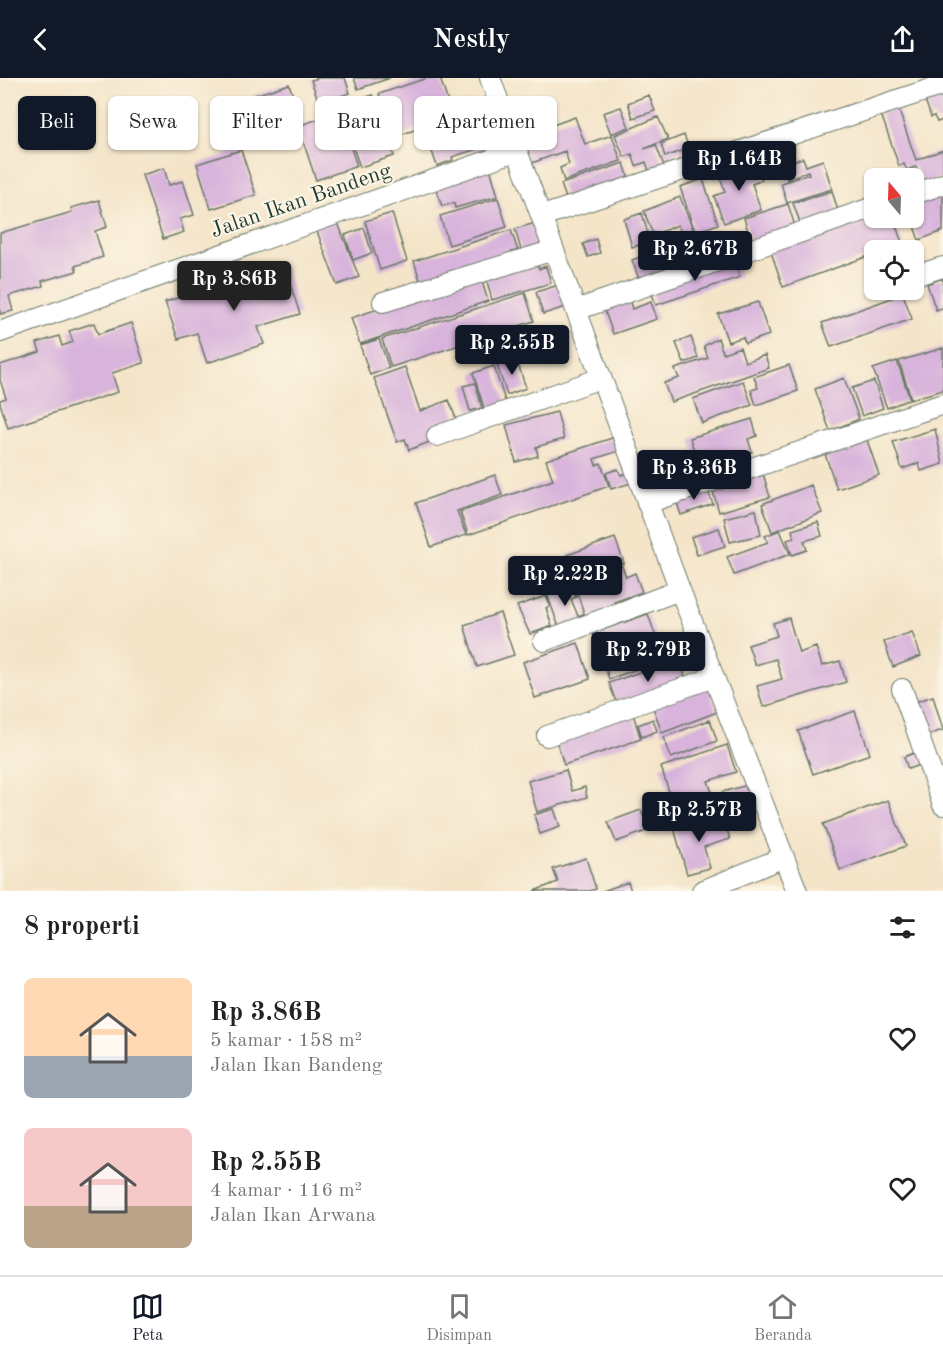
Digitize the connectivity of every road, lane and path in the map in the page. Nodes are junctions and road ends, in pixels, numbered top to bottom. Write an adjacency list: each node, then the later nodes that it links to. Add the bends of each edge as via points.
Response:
1 (490, 78): 3 (street)
2 (943, 85): 7 (street)
3 (516, 151): 7 (street); 13 (street, Jalan Ikan Bandeng)
4 (943, 183): 5 (street)
5 (924, 190)
6 (864, 210): 12 (street)
7 (542, 216): 8 (street)
8 (554, 250): 11 (street); 12 (street)
9 (943, 267): 10 (street)
10 (924, 273)
11 (383, 302)
12 (576, 310): 14 (street)
13 (0, 332)
14 (601, 378): 16 (street); 17 (street)
15 (943, 404): 17 (street)
16 (436, 436)
17 (647, 503): 18 (street)
18 (680, 590): 19 (street); 20 (street)
19 (544, 641)
20 (714, 677): 22 (street); 24 (street)
21 (902, 690): 23 (street)
22 (547, 736)
23 (943, 805)
24 (784, 856): 25 (street); 26 (street)
25 (702, 891)
26 (797, 891)

